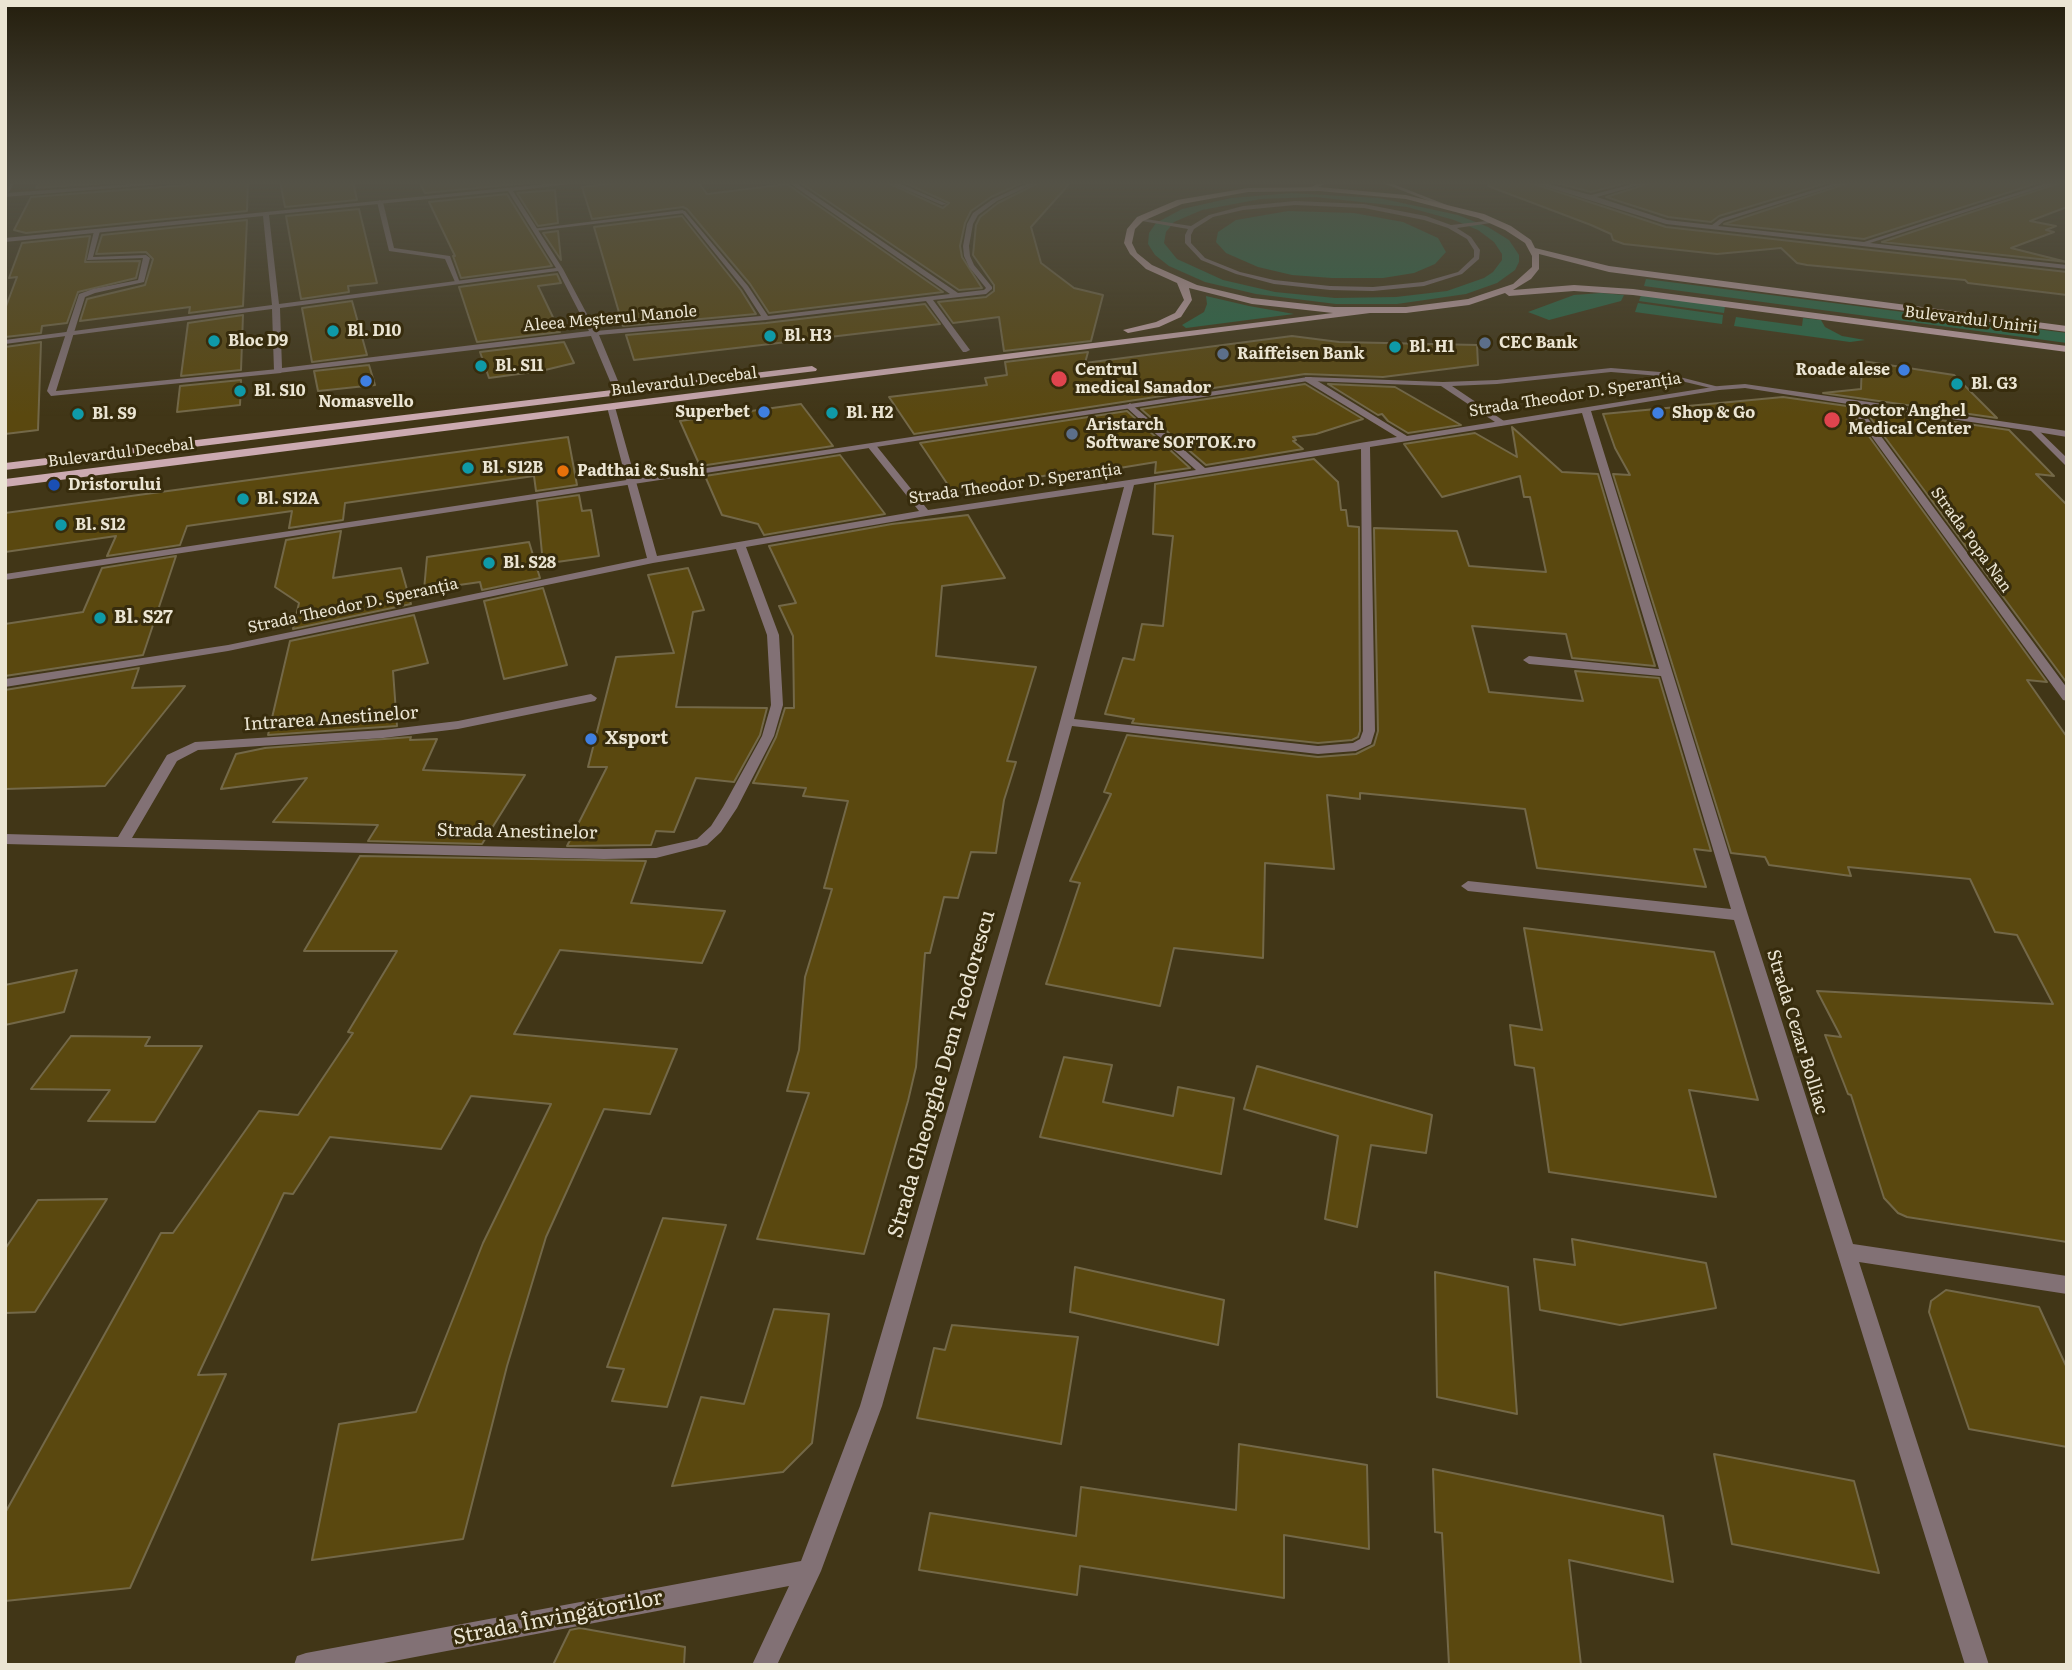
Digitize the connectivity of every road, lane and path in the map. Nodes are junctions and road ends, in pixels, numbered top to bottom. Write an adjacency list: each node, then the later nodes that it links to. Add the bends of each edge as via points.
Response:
1 (147, 260): 25 (street, via 141,282 84,294)
2 (271, 260): 21 (street)
3 (449, 260): 16 (street)
4 (554, 260): 15 (street)
5 (723, 260): 23 (street)
6 (905, 260): 19 (street)
7 (969, 260): 19 (street, Aleea Meșterul Manole, via 990,288)
8 (1142, 260): 17 (main road)
9 (1206, 260): 10 (street, via 1287,284 1366,289 1424,284 1466,270)
10 (1476, 260)
11 (1535, 260): 18 (main road, via 1530,276)
12 (1566, 260): 24 (main road, Bulevardul Unirii, via 1619,271)
13 (2006, 260): 14 (street)
14 (2067, 267)
15 (560, 269): 16 (street); 26 (street)
16 (458, 282): 21 (street)
17 (1181, 282): 22 (main road, via 1264,303); 29 (main road, Bulevardul Decebal, via 1187,293 1185,308 1159,324)
18 (1496, 295): 22 (main road, via 1437,307); 28 (main road, Bulevardul Unirii, via 1543,289 1608,290)
19 (958, 296): 20 (street, Aleea Meșterul Manole)
20 (929, 300): 23 (street, Aleea Meșterul Manole); 29 (street)
21 (276, 306): 25 (street); 30 (street)
22 (1367, 311): 37 (main road, Bulevardul Decebal)
23 (766, 318): 26 (street, Aleea Meșterul Manole)
24 (2067, 329)
25 (70, 333): 27 (street); 30 (street, Aleea Meșterul Manole, via 51,391 54,394)
26 (594, 333): 30 (street, Aleea Meșterul Manole); 34 (street)
27 (5, 342)
28 (2067, 349)
29 (966, 351): 34 (main road, Bulevardul Decebal)
30 (278, 371)
31 (1308, 379): 32 (street); 36 (street); 42 (street)
32 (1443, 384): 33 (street, via 1611,370 1660,374); 39 (street)
33 (1719, 388): 35 (street, Strada Theodor D. Speranția, via 1745,386); 38 (street, Strada Theodor D. Speranția)
34 (619, 393): 46 (main road, Bulevardul Decebal)
35 (1851, 402): 40 (street, Strada Theodor D. Speranția); 58 (street, Strada Popa Nan)
36 (1130, 405): 44 (street); 47 (street)
37 (611, 407): 48 (main road, Bulevardul Decebal); 49 (street)
38 (1586, 410): 39 (street, Strada Theodor D. Speranția); 56 (street, Strada Cezar Bolliac)
39 (1501, 423): 42 (street, Strada Theodor D. Speranția)
40 (2034, 429): 41 (street, Strada Theodor D. Speranția); 45 (street)
41 (2067, 434)
42 (1405, 438): 43 (street, Strada Theodor D. Speranția)
43 (1365, 445): 47 (street, Strada Theodor D. Speranția); 60 (street, via 1366,741 1356,747 1318,750)
44 (872, 446): 49 (street); 51 (street)
45 (2067, 464)
46 (5, 467)
47 (1204, 471): 50 (street, Strada Theodor D. Speranția)
48 (5, 483)
49 (631, 483): 53 (street); 54 (street)
50 (1130, 483): 51 (street, Strada Theodor D. Speranția); 60 (street, Strada Gheorghe Dem Teodorescu)
51 (926, 513): 52 (street, Strada Theodor D. Speranția)
52 (740, 545): 53 (street, Strada Theodor D. Speranția); 62 (street, Strada Anestinelor, via 773,635 778,705 768,736 730,808 702,842 656,853 604,853)
53 (653, 560): 57 (street, Strada Theodor D. Speranția, via 228,648)
54 (5, 577)
55 (1529, 660): 56 (street)
56 (1667, 673): 64 (street, Strada Cezar Bolliac)
57 (5, 682)
58 (2067, 697)
59 (591, 698): 62 (street, Intrarea Anestinelor, via 458,726 195,746 172,758)
60 (1066, 722): 67 (street, Strada Gheorghe Dem Teodorescu, via 872,1406)
61 (5, 839): 62 (street, Strada Anestinelor)
62 (121, 842)
63 (1468, 886): 64 (street)
64 (1740, 915): 65 (street, Strada Cezar Bolliac)
65 (1845, 1251): 66 (street); 70 (street, Strada Cezar Bolliac)
66 (2067, 1285)
67 (809, 1570): 68 (street, Strada Învingătorilor); 69 (street, Strada Gheorghe Dem Teodorescu)
68 (306, 1665)
69 (764, 1665)
70 (1977, 1665)

